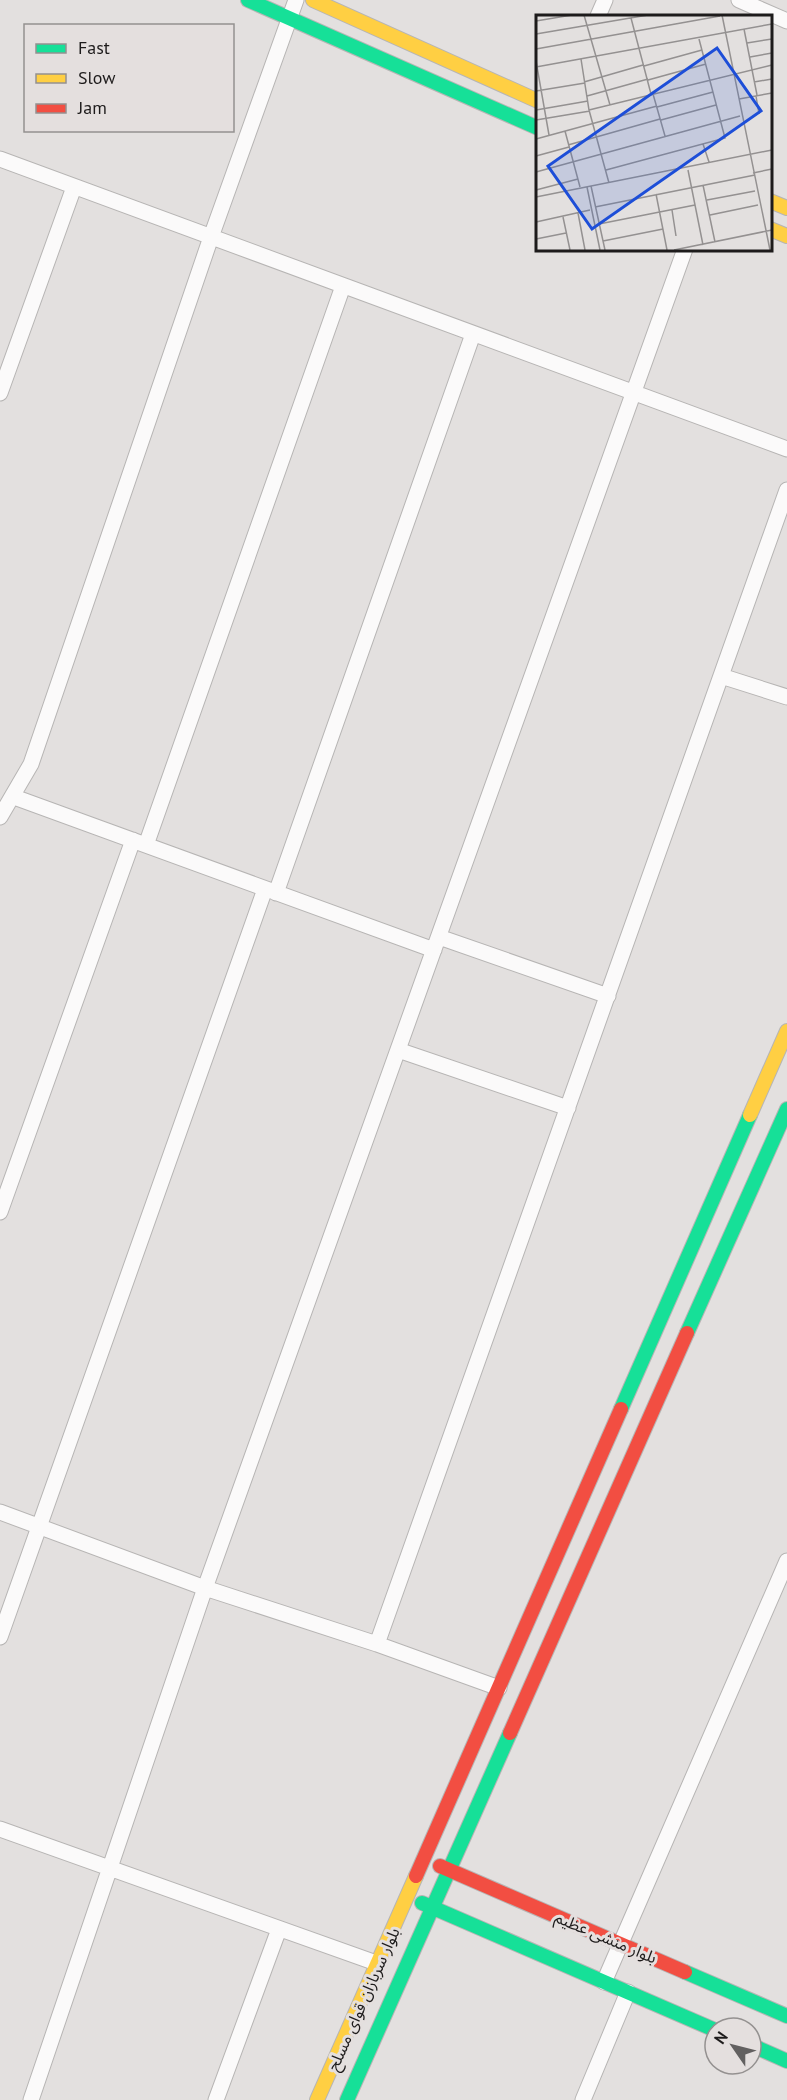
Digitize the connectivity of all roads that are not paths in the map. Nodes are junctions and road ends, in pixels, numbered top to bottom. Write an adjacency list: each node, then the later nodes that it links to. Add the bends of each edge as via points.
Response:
1 (248, 0): 7 (main road)
2 (296, 0): 7 (street)
3 (313, 0): 9 (main road)
4 (605, 0): 6 (street)
5 (739, 0): 8 (street)
6 (598, 15)
7 (289, 17): 10 (main road); 17 (street)
8 (787, 21)
9 (536, 99)
10 (536, 127)
11 (0, 159): 12 (street)
12 (74, 187): 17 (street); 21 (street)
13 (772, 201): 14 (main road)
14 (787, 208)
15 (772, 229): 16 (main road)
16 (787, 236)
17 (211, 237): 19 (street); 27 (street, via 31,764)
18 (685, 250): 22 (street)
19 (344, 286): 20 (street); 29 (street)
20 (473, 334): 22 (street); 30 (street)
21 (0, 393)
22 (633, 393): 23 (street); 31 (street)
23 (787, 449)
24 (787, 490): 25 (street)
25 (721, 676): 26 (street); 32 (street)
26 (787, 697)
27 (14, 797): 28 (street); 29 (street)
28 (1, 815)
29 (140, 843): 30 (street); 37 (street)
30 (271, 891): 31 (street); 39 (street)
31 (437, 943): 32 (street); 34 (street)
32 (608, 996): 35 (street)
33 (787, 1031): 44 (main road, بلوار سربازان قوای مسلح)
34 (398, 1050): 35 (street); 41 (street)
35 (568, 1107): 43 (street)
36 (787, 1109): 48 (main road, بلوار سربازان قوای مسلح)
37 (0, 1212)
38 (0, 1512): 39 (street)
39 (37, 1526): 41 (street); 42 (street)
40 (787, 1561): 52 (street)
41 (205, 1588): 43 (street); 47 (street)
42 (0, 1637)
43 (378, 1644): 44 (street)
44 (499, 1688): 46 (main road, بلوار سربازان قوای مسلح)
45 (0, 1829): 47 (street)
46 (424, 1859): 48 (main road, بلوار منشی عظیم); 49 (main road, بلوار سربازان قوای مسلح)
47 (109, 1868): 51 (street); 60 (street)
48 (451, 1871): 50 (main road, بلوار سربازان قوای مسلح); 52 (main road, بلوار منشی عظیم)
49 (407, 1897): 50 (main road); 53 (main road, بلوار سربازان قوای مسلح)
50 (435, 1909): 54 (main road); 63 (main road, بلوار سربازان قوای مسلح)
51 (279, 1929): 53 (street); 61 (street)
52 (620, 1944): 54 (street); 56 (main road, بلوار منشی عظیم)
53 (379, 1964): 62 (main road, بلوار سربازان قوای مسلح)
54 (604, 1982): 55 (main road)
55 (628, 1992): 57 (main road); 64 (street)
56 (786, 2014)
57 (703, 2025)
58 (763, 2050): 59 (main road)
59 (787, 2061)
60 (31, 2100)
61 (216, 2100)
62 (317, 2100)
63 (347, 2100)
64 (583, 2100)

